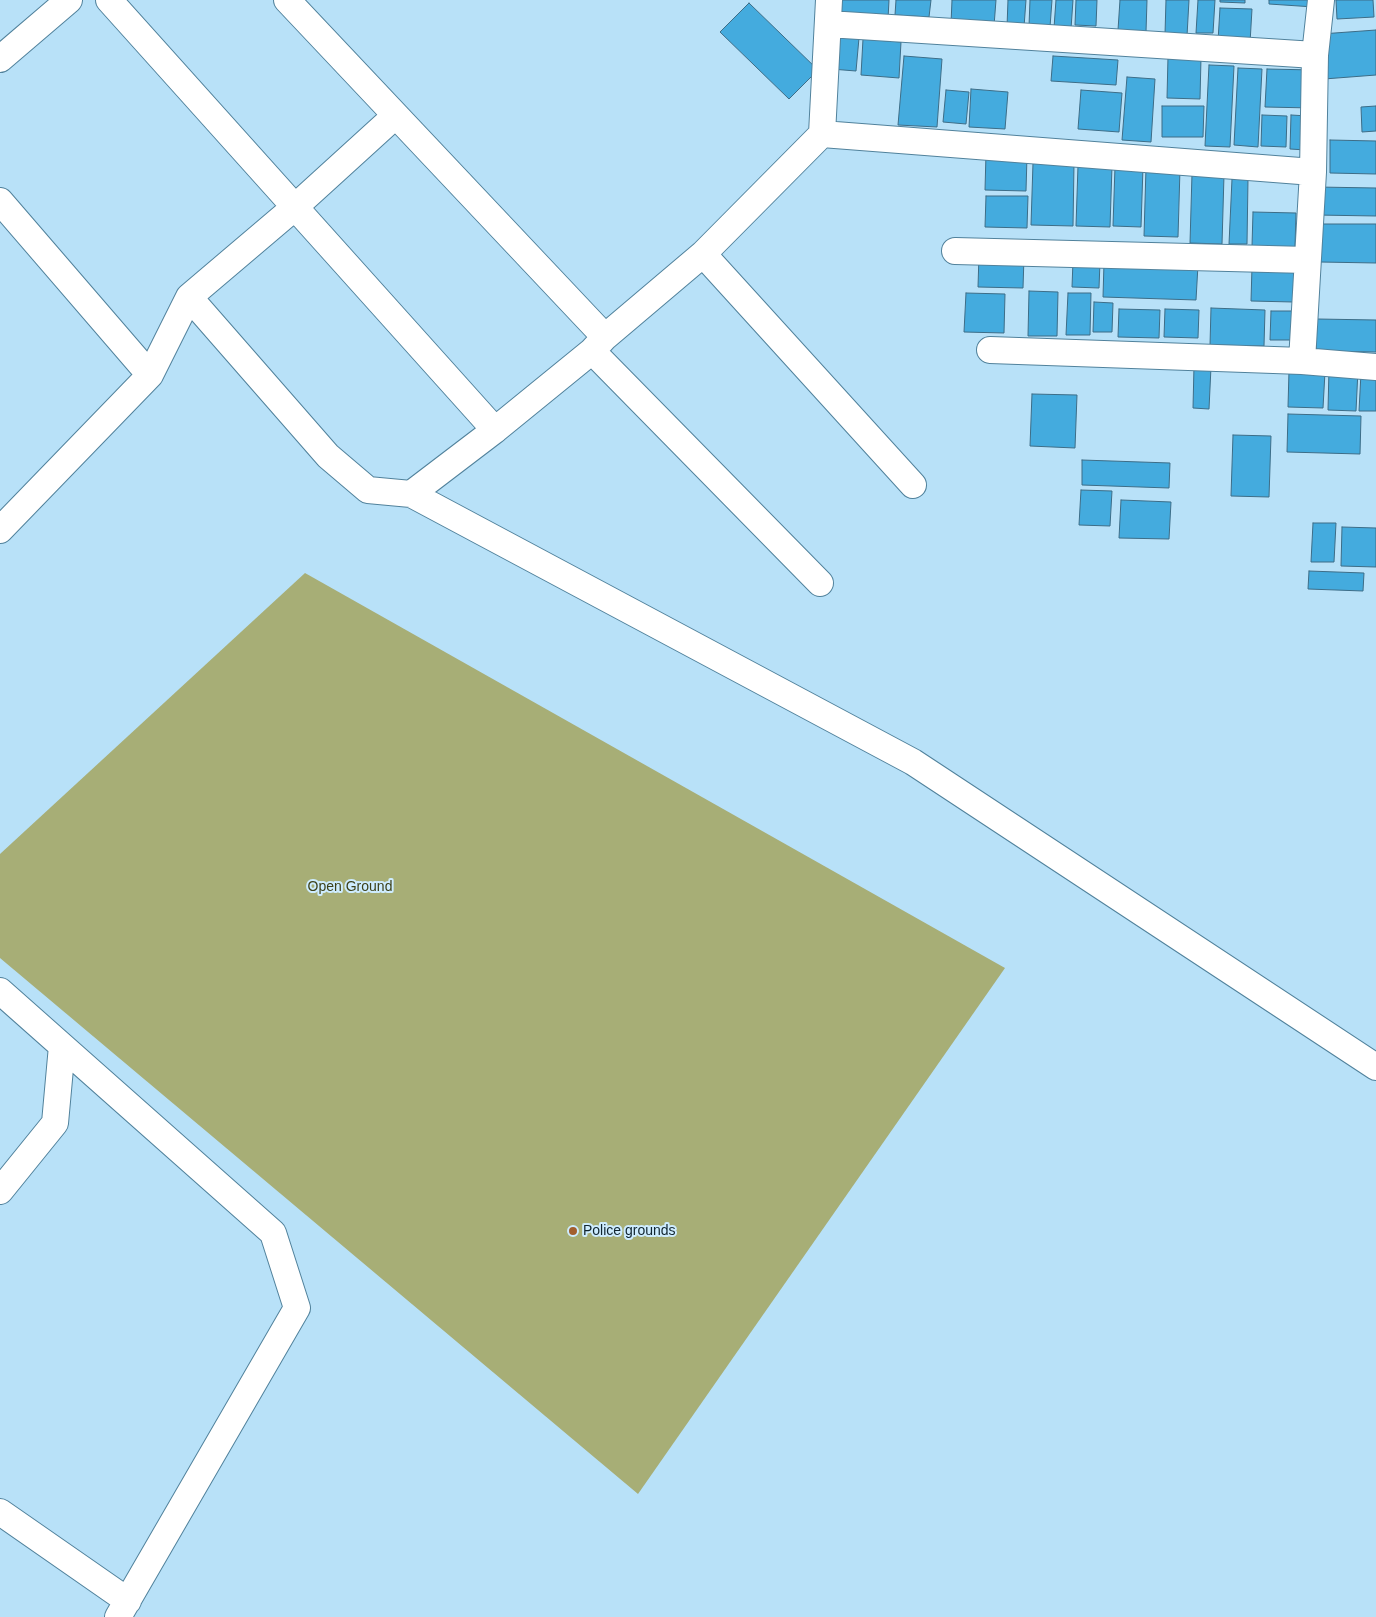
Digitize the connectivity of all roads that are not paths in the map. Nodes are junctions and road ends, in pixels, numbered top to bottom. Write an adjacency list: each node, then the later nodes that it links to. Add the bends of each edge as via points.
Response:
1 (69, 0): 7 (street)
2 (109, 0): 12 (street)
3 (287, 0): 8 (street)
4 (1320, 0): 6 (street)
5 (829, 12): 6 (street); 9 (street)
6 (1315, 55): 10 (street)
7 (0, 59)
8 (395, 116): 12 (street); 17 (street)
9 (822, 134): 10 (street); 14 (street)
10 (1313, 172): 15 (street)
11 (0, 201): 21 (street)
12 (295, 207): 16 (street); 22 (street)
13 (955, 251): 15 (street)
14 (703, 254): 17 (street); 23 (street)
15 (1307, 260): 19 (street)
16 (189, 297): 21 (street); 24 (street, via 328,456 368,490)
17 (599, 344): 22 (street); 26 (street)
18 (990, 350): 19 (street)
19 (1302, 361): 20 (street)
20 (1376, 368)
21 (150, 375): 25 (street)
22 (495, 430): 24 (street)
23 (913, 485)
24 (411, 494): 29 (street, via 913,762)
25 (0, 530)
26 (820, 583)
27 (0, 991): 28 (street)
28 (62, 1046): 30 (street, via 54,1124); 32 (street, via 273,1233 297,1308)
29 (1376, 1067)
30 (0, 1191)
31 (0, 1512): 32 (street)
32 (123, 1609)

